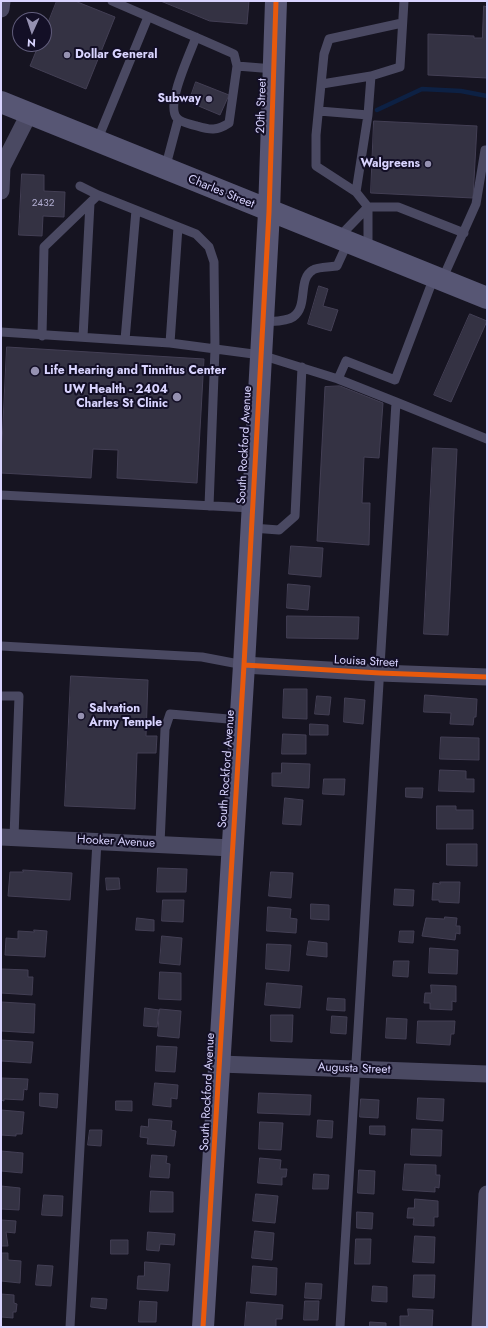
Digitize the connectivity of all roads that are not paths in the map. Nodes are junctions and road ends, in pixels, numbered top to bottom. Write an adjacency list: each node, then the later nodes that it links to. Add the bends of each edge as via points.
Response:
1 (2, 1): 5 (street)
2 (112, 1): 6 (lane)
3 (276, 1): 10 (street, 20th Street)
4 (404, 1): 7 (lane)
5 (1, 9)
6 (148, 17): 8 (lane); 18 (lane)
7 (402, 23): 11 (lane, via 400,67); 12 (lane, via 329,39 324,54)
8 (196, 37): 9 (lane, via 234,54); 17 (lane, via 173,99 172,112)
9 (237, 66): 10 (lane); 17 (lane, via 229,123 220,129 211,130)
10 (274, 69): 29 (street, 20th Street)
11 (371, 76): 12 (lane); 16 (lane)
12 (322, 84): 14 (lane)
13 (1, 102): 15 (street, Charles Street)
14 (319, 110): 16 (lane); 24 (lane, via 316,166)
15 (29, 114): 18 (street, Charles Street); 20 (street)
16 (368, 115): 24 (lane)
17 (178, 120): 21 (lane)
18 (97, 141): 21 (street, Charles Street)
19 (485, 150): 31 (lane, via 476,204)
20 (2, 168): 23 (street)
21 (165, 169): 29 (street, Charles Street)
22 (80, 186): 25 (lane)
23 (1, 191)
24 (356, 192): 27 (lane)
25 (98, 195): 26 (lane); 28 (lane)
26 (90, 203): 37 (lane, via 44,247); 38 (lane)
27 (368, 207): 31 (lane, via 398,208); 32 (lane); 32 (lane)
28 (136, 210): 30 (lane); 39 (lane)
29 (269, 212): 32 (street, Charles Street); 35 (street, South Rockford Avenue)
30 (178, 226): 40 (lane); 41 (lane, via 196,234 208,247 214,262)
31 (464, 232): 33 (lane)
32 (351, 243): 33 (street, Charles Street); 35 (lane, via 337,266 314,269 307,275 302,303 292,318)
33 (438, 279): 34 (street, Charles Street); 44 (lane, via 395,380 346,361)
34 (487, 298)
35 (262, 322): 42 (street, South Rockford Avenue)
36 (1, 332): 37 (lane)
37 (42, 336): 38 (lane)
38 (83, 337): 39 (lane)
39 (125, 340): 40 (lane)
40 (170, 343): 41 (lane)
41 (215, 349): 42 (lane); 48 (lane)
42 (261, 355): 43 (lane); 49 (street, South Rockford Avenue)
43 (302, 367): 44 (lane); 49 (lane, via 295,516 279,530)
44 (338, 379): 45 (lane)
45 (396, 402): 46 (lane); 52 (lane)
46 (487, 439)
47 (1, 495): 48 (lane)
48 (209, 506): 49 (lane)
49 (251, 518): 51 (street, South Rockford Avenue)
50 (1, 646): 51 (lane, via 202,657)
51 (244, 665): 52 (street, Louisa Street); 55 (street, South Rockford Avenue)
52 (380, 673): 53 (street, Louisa Street); 61 (lane)
53 (487, 677)
54 (1, 696): 56 (lane, via 19,696)
55 (240, 720): 58 (lane, via 170,714 165,729); 59 (street, South Rockford Avenue)
56 (7, 837): 57 (street, Hooker Avenue)
57 (97, 841): 58 (street, Hooker Avenue); 64 (lane)
58 (160, 844): 59 (street, Hooker Avenue)
59 (232, 848): 60 (street, South Rockford Avenue)
60 (220, 1064): 61 (street, Augusta Street); 65 (street, South Rockford Avenue)
61 (356, 1069): 62 (street, Augusta Street); 66 (lane)
62 (487, 1074)
63 (487, 1194): 67 (street)
64 (70, 1327)
65 (204, 1327)
66 (340, 1327)
67 (480, 1327)

